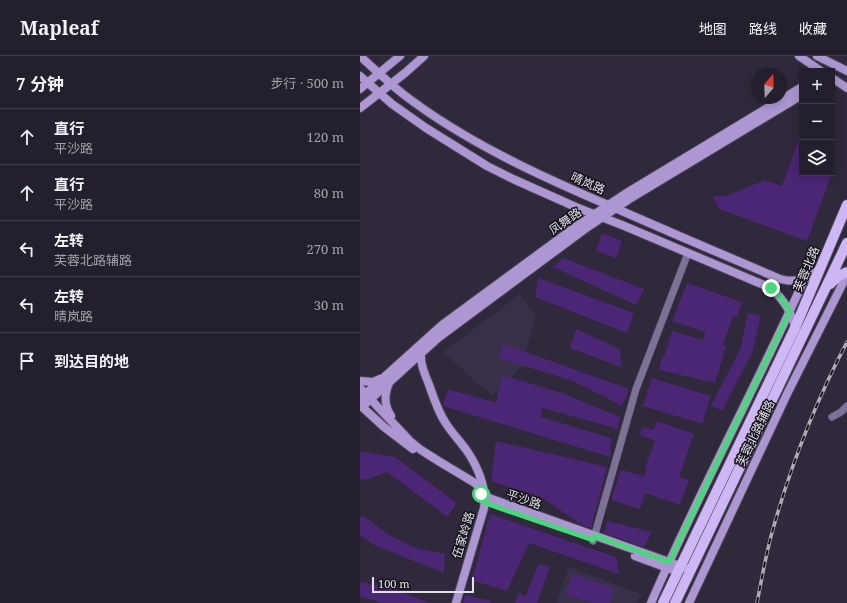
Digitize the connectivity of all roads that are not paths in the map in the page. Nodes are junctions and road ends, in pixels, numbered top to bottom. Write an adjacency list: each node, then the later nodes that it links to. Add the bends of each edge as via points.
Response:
1 (360, 56): 8 (street, 晴岚路)
2 (400, 56): 8 (street)
3 (424, 56): 13 (street)
4 (799, 56): 6 (street)
5 (817, 56): 7 (street)
6 (817, 68)
7 (843, 69): 10 (street)
8 (379, 74): 12 (street); 13 (street, 晴岚路)
9 (360, 76): 12 (street)
10 (835, 76)
11 (835, 80): 14 (street)
12 (368, 83): 15 (street); 17 (street)
13 (391, 84): 17 (street); 21 (street, 晴岚路, via 432,114 518,164)
14 (847, 88)
15 (360, 89)
16 (799, 89): 21 (street, 凤舞路)
17 (379, 93): 19 (street); 22 (street, via 426,128 487,166)
18 (799, 98): 21 (street, 凤舞路)
19 (360, 108)
20 (847, 205): 25 (main road, 芙蓉北路)
21 (612, 207): 22 (street, 凤舞路); 28 (street, 晴岚路, via 780,279)
22 (599, 216): 24 (street); 32 (street, 凤舞路); 33 (street, 凤舞路, via 466,307 417,346)
23 (847, 243): 29 (main road)
24 (688, 253): 30 (street, via 771,288); 43 (street, via 636,389)
25 (823, 263): 28 (street); 31 (main road, 芙蓉北路)
26 (847, 272): 29 (main road)
27 (847, 275): 51 (street, 芙蓉北路辅路, via 784,399)
28 (804, 280): 30 (street, 芙蓉北路辅路)
29 (827, 287): 46 (main road)
30 (790, 311): 31 (street); 39 (street, 芙蓉北路辅路)
31 (795, 328): 40 (main road, 芙蓉北路)
32 (421, 353): 33 (street, 凤舞路); 41 (street, 伍家岭路, via 422,366 444,420 468,451)
33 (389, 378): 34 (street, via 373,382); 35 (street, 凤舞路); 38 (street, via 386,403)
34 (360, 381)
35 (363, 399): 38 (street, 平沙路); 42 (street, via 400,440 476,488)
36 (847, 406): 37 (street)
37 (832, 417)
38 (398, 427): 41 (street, 平沙路, via 421,450 476,483)
39 (731, 433): 40 (street); 44 (street, 芙蓉北路辅路)
40 (741, 438): 45 (main road, 芙蓉北路)
41 (484, 492): 42 (street, 伍家岭路); 43 (street, 平沙路, via 493,500)
42 (485, 502): 43 (street, 平沙路); 47 (street, 伍家岭路)
43 (594, 538): 44 (street, 平沙路)
44 (668, 565): 45 (street, 平沙路); 48 (street, 芙蓉北路辅路)
45 (678, 569): 46 (street, 平沙路); 49 (main road, 芙蓉北路)
46 (689, 573): 50 (main road)
47 (456, 603)
48 (651, 603)
49 (663, 603)
50 (675, 603)
51 (689, 603)

